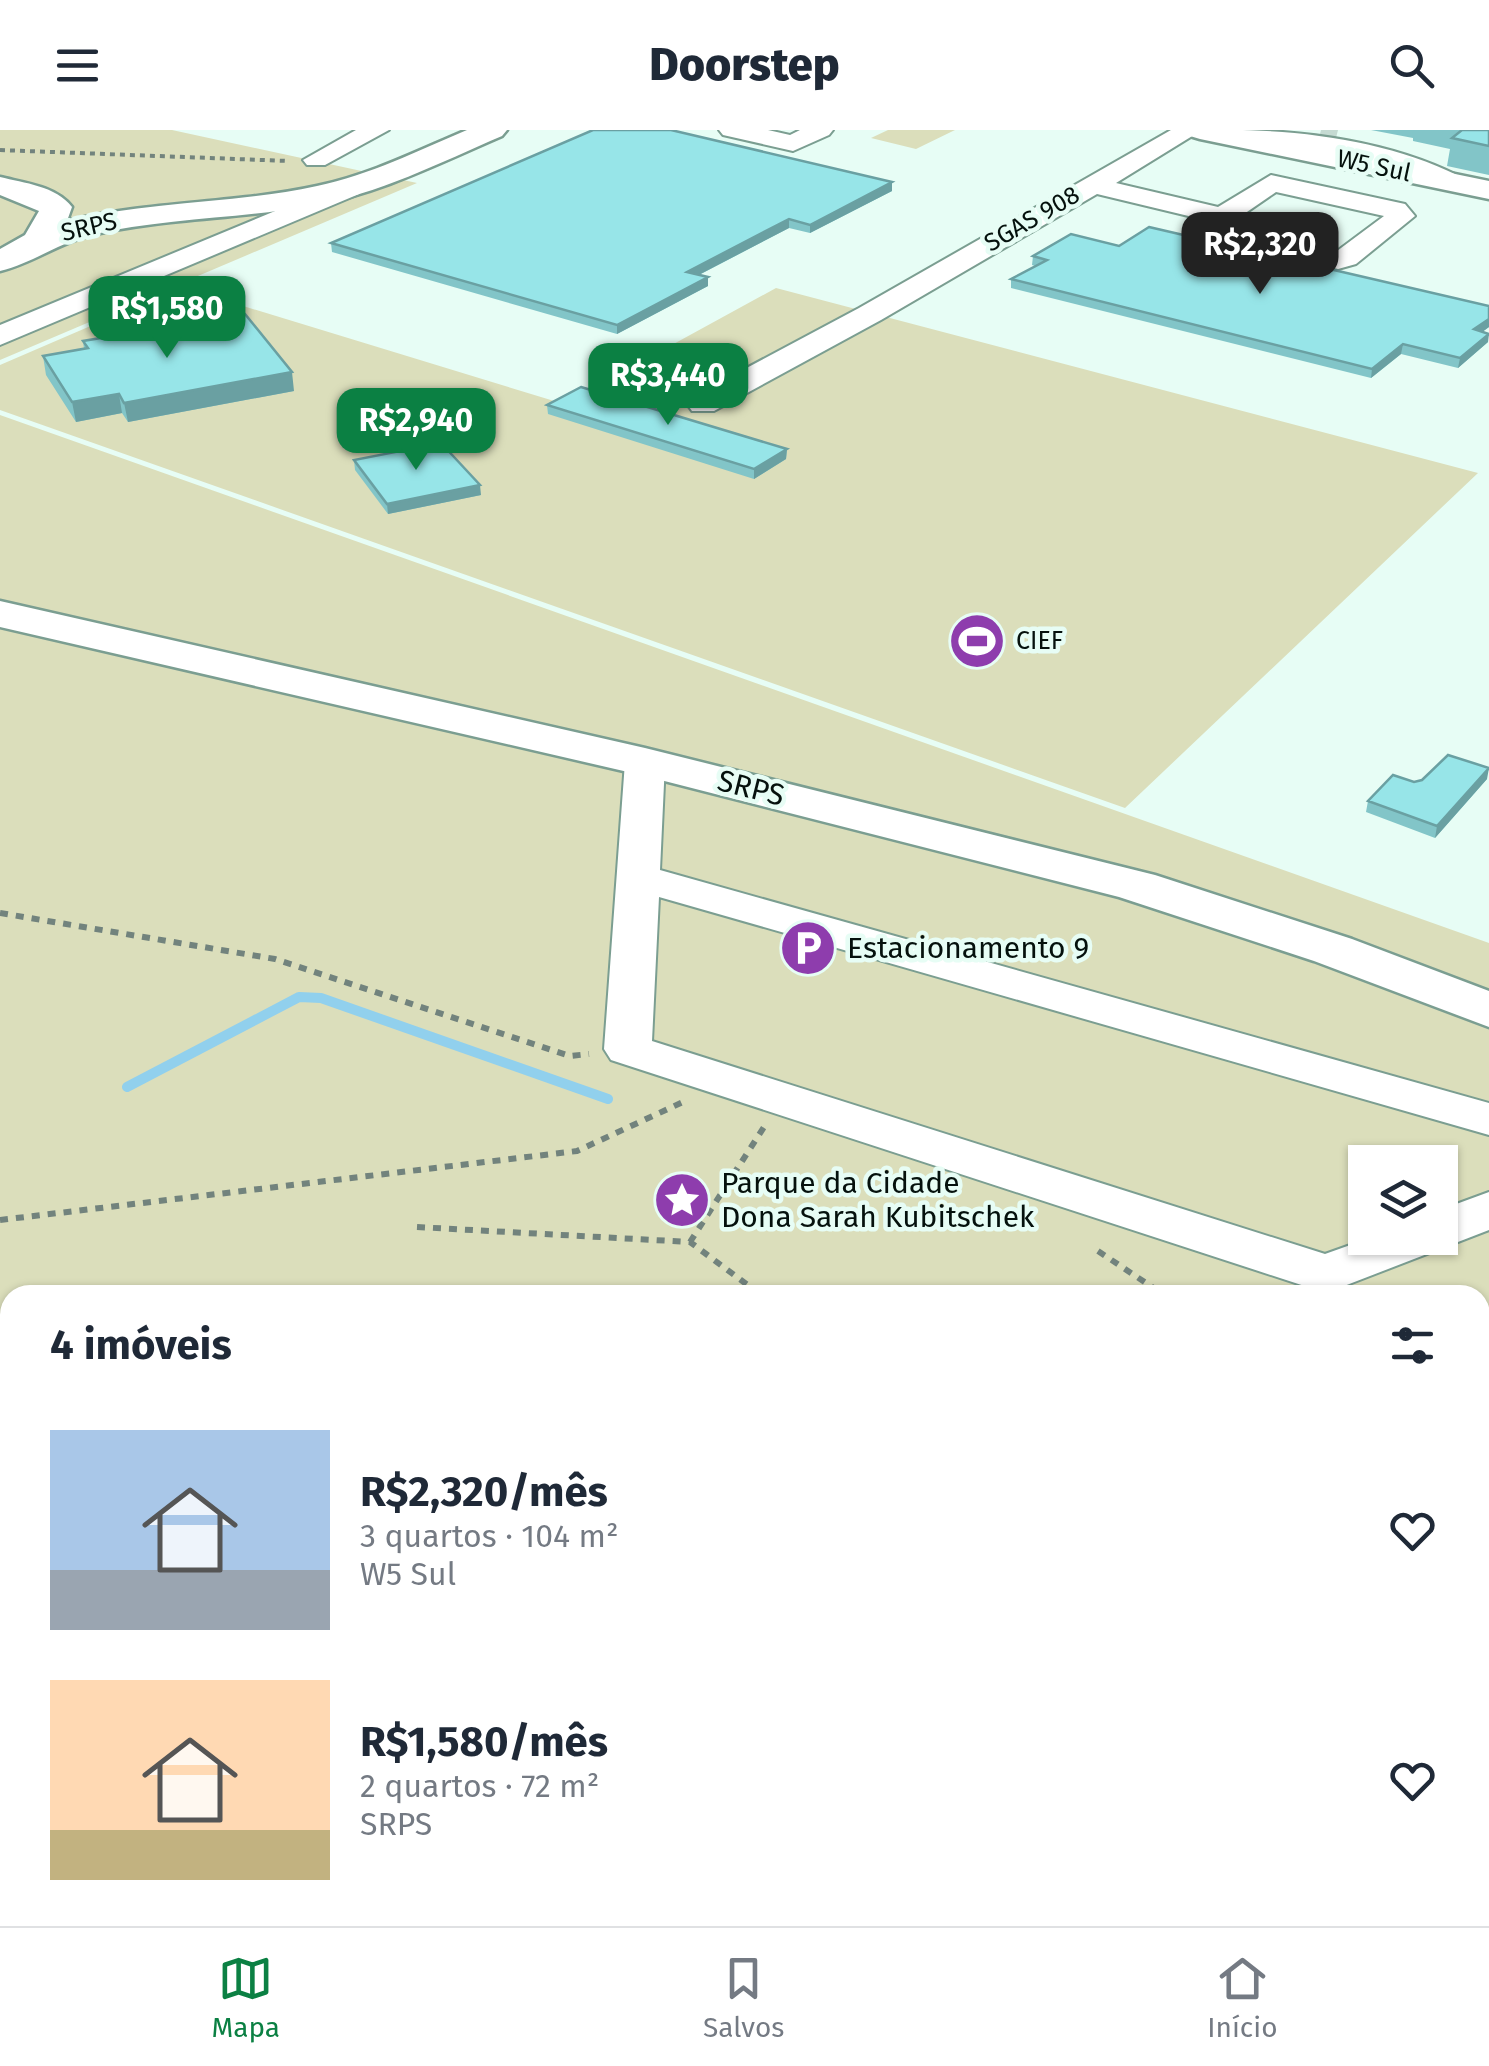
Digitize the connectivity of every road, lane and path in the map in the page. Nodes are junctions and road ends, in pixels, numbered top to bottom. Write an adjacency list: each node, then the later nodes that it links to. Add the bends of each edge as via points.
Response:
1 (376, 130): 10 (lane)
2 (492, 130): 13 (main road, SRPS)
3 (732, 130): 4 (lane, via 793,143)
4 (820, 130)
5 (1189, 130): 12 (lane, SGAS 908)
6 (1200, 130): 11 (main road, W5 Sul)
7 (1242, 130): 11 (lane)
8 (1317, 134): 11 (lane, via 1425,156)
9 (0, 150): 10 (path)
10 (316, 160)
11 (1439, 176): 15 (main road, W5 Sul)
12 (1092, 184): 17 (lane); 22 (lane, SGAS 908)
13 (350, 188): 18 (main road, SRPS); 21 (lane)
14 (7, 190): 16 (main road, SRPS)
15 (1489, 190)
16 (56, 207): 18 (main road, SRPS); 19 (main road, SRPS)
17 (1222, 216): 17 (lane, via 1270,183 1402,216 1338,260 1207,230)
18 (138, 217): 19 (main road, SRPS, via 86,224)
19 (41, 240): 20 (main road, SRPS)
20 (0, 261)
21 (0, 336)
22 (703, 404)
23 (0, 614): 24 (main road, SRPS)
24 (645, 762): 25 (lane); 27 (main road, SRPS, via 1137,886)
25 (638, 877): 28 (lane); 31 (lane)
26 (0, 913): 28 (path, via 275,958 570,1056)
27 (1489, 1010)
28 (628, 1049): 29 (lane)
29 (725, 1082): 30 (lane); 33 (path, via 577,1151)
30 (781, 1101): 36 (path); 38 (lane, via 1326,1274)
31 (1489, 1119)
32 (1489, 1210): 34 (lane)
33 (0, 1220)
34 (1458, 1223)
35 (416, 1227): 36 (path)
36 (690, 1242): 39 (path)
37 (1098, 1251): 40 (path)
38 (1377, 1255)
39 (748, 1285)
40 (1150, 1285)

